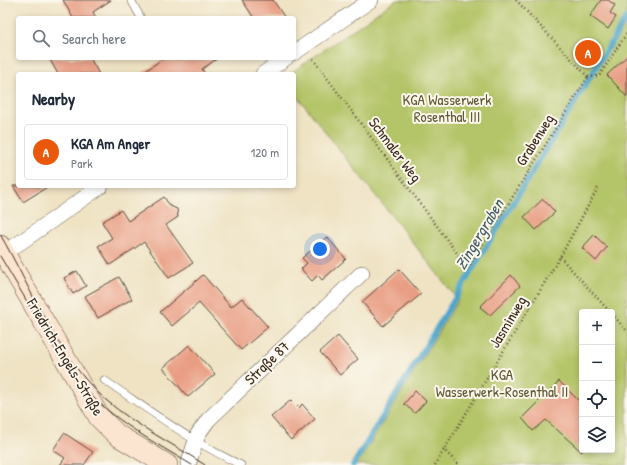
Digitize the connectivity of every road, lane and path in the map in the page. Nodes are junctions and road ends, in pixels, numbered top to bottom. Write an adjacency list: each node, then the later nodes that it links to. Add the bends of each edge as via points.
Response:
1 (131, 0): 4 (lane)
2 (372, 0): 6 (street)
3 (516, 0): 9 (path)
4 (140, 16)
5 (627, 33): 9 (path, via 599,76)
6 (299, 49): 14 (path, Schmaler Weg)
7 (283, 60): 8 (street)
8 (266, 72)
9 (588, 77): 14 (path, Grabenweg)
10 (98, 188): 12 (street)
11 (598, 188): 13 (path, Jasminweg)
12 (1, 251): 22 (main road, Friedrich-Engels-Straße, via 99,417 117,434)
13 (560, 257): 16 (path); 21 (path, Jasminweg)
14 (468, 268)
15 (362, 273): 20 (street, Straße 87, via 208,420)
16 (607, 309)
17 (615, 317): 18 (path)
18 (627, 331)
19 (104, 380): 20 (lane)
20 (196, 440): 23 (street, Straße 87); 24 (lane)
21 (443, 449): 25 (path, Jasminweg); 26 (path)
22 (167, 465)
23 (188, 465)
24 (241, 465)
25 (435, 465)
26 (459, 465)

